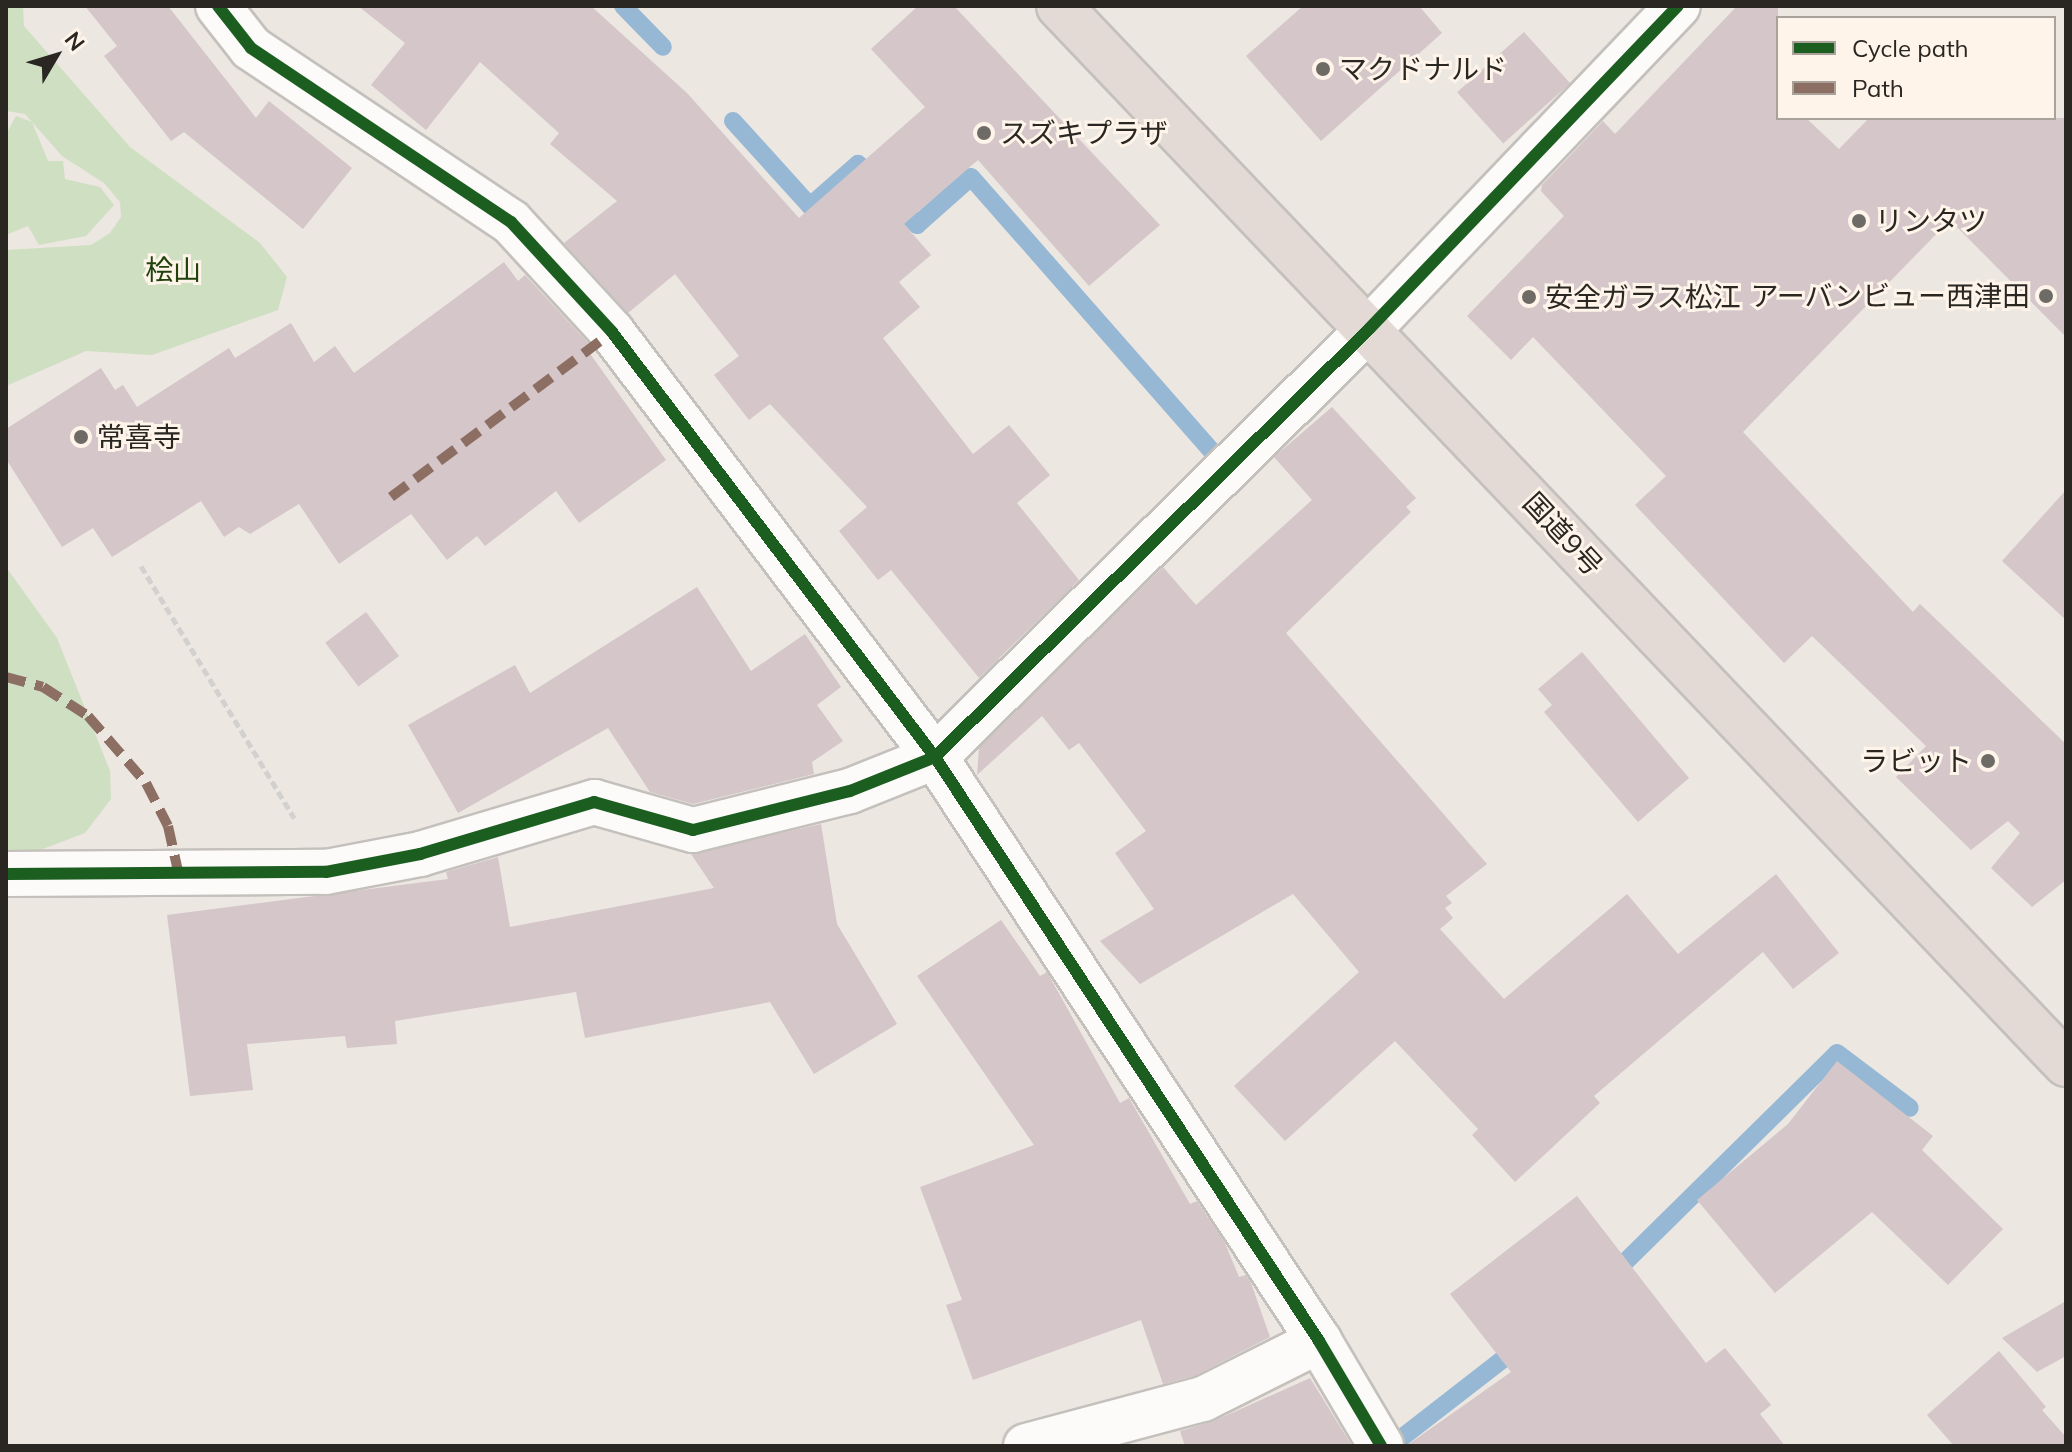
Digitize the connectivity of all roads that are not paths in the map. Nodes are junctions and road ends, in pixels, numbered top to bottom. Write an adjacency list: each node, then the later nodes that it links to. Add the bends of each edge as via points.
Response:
1 (218, 6): 5 (street, via 251,48 511,222 548,258 612,332)
2 (1059, 6): 4 (highway, 国道9号)
3 (1678, 6): 4 (street)
4 (1369, 329): 5 (street); 7 (highway, 国道9号)
5 (935, 757): 6 (street, via 850,791 693,830 594,802 420,854 326,872); 8 (street)
6 (6, 874)
7 (2066, 1064)
8 (1319, 1341): 9 (street, via 1203,1399); 10 (street)
9 (1026, 1446)
10 (1381, 1446)

